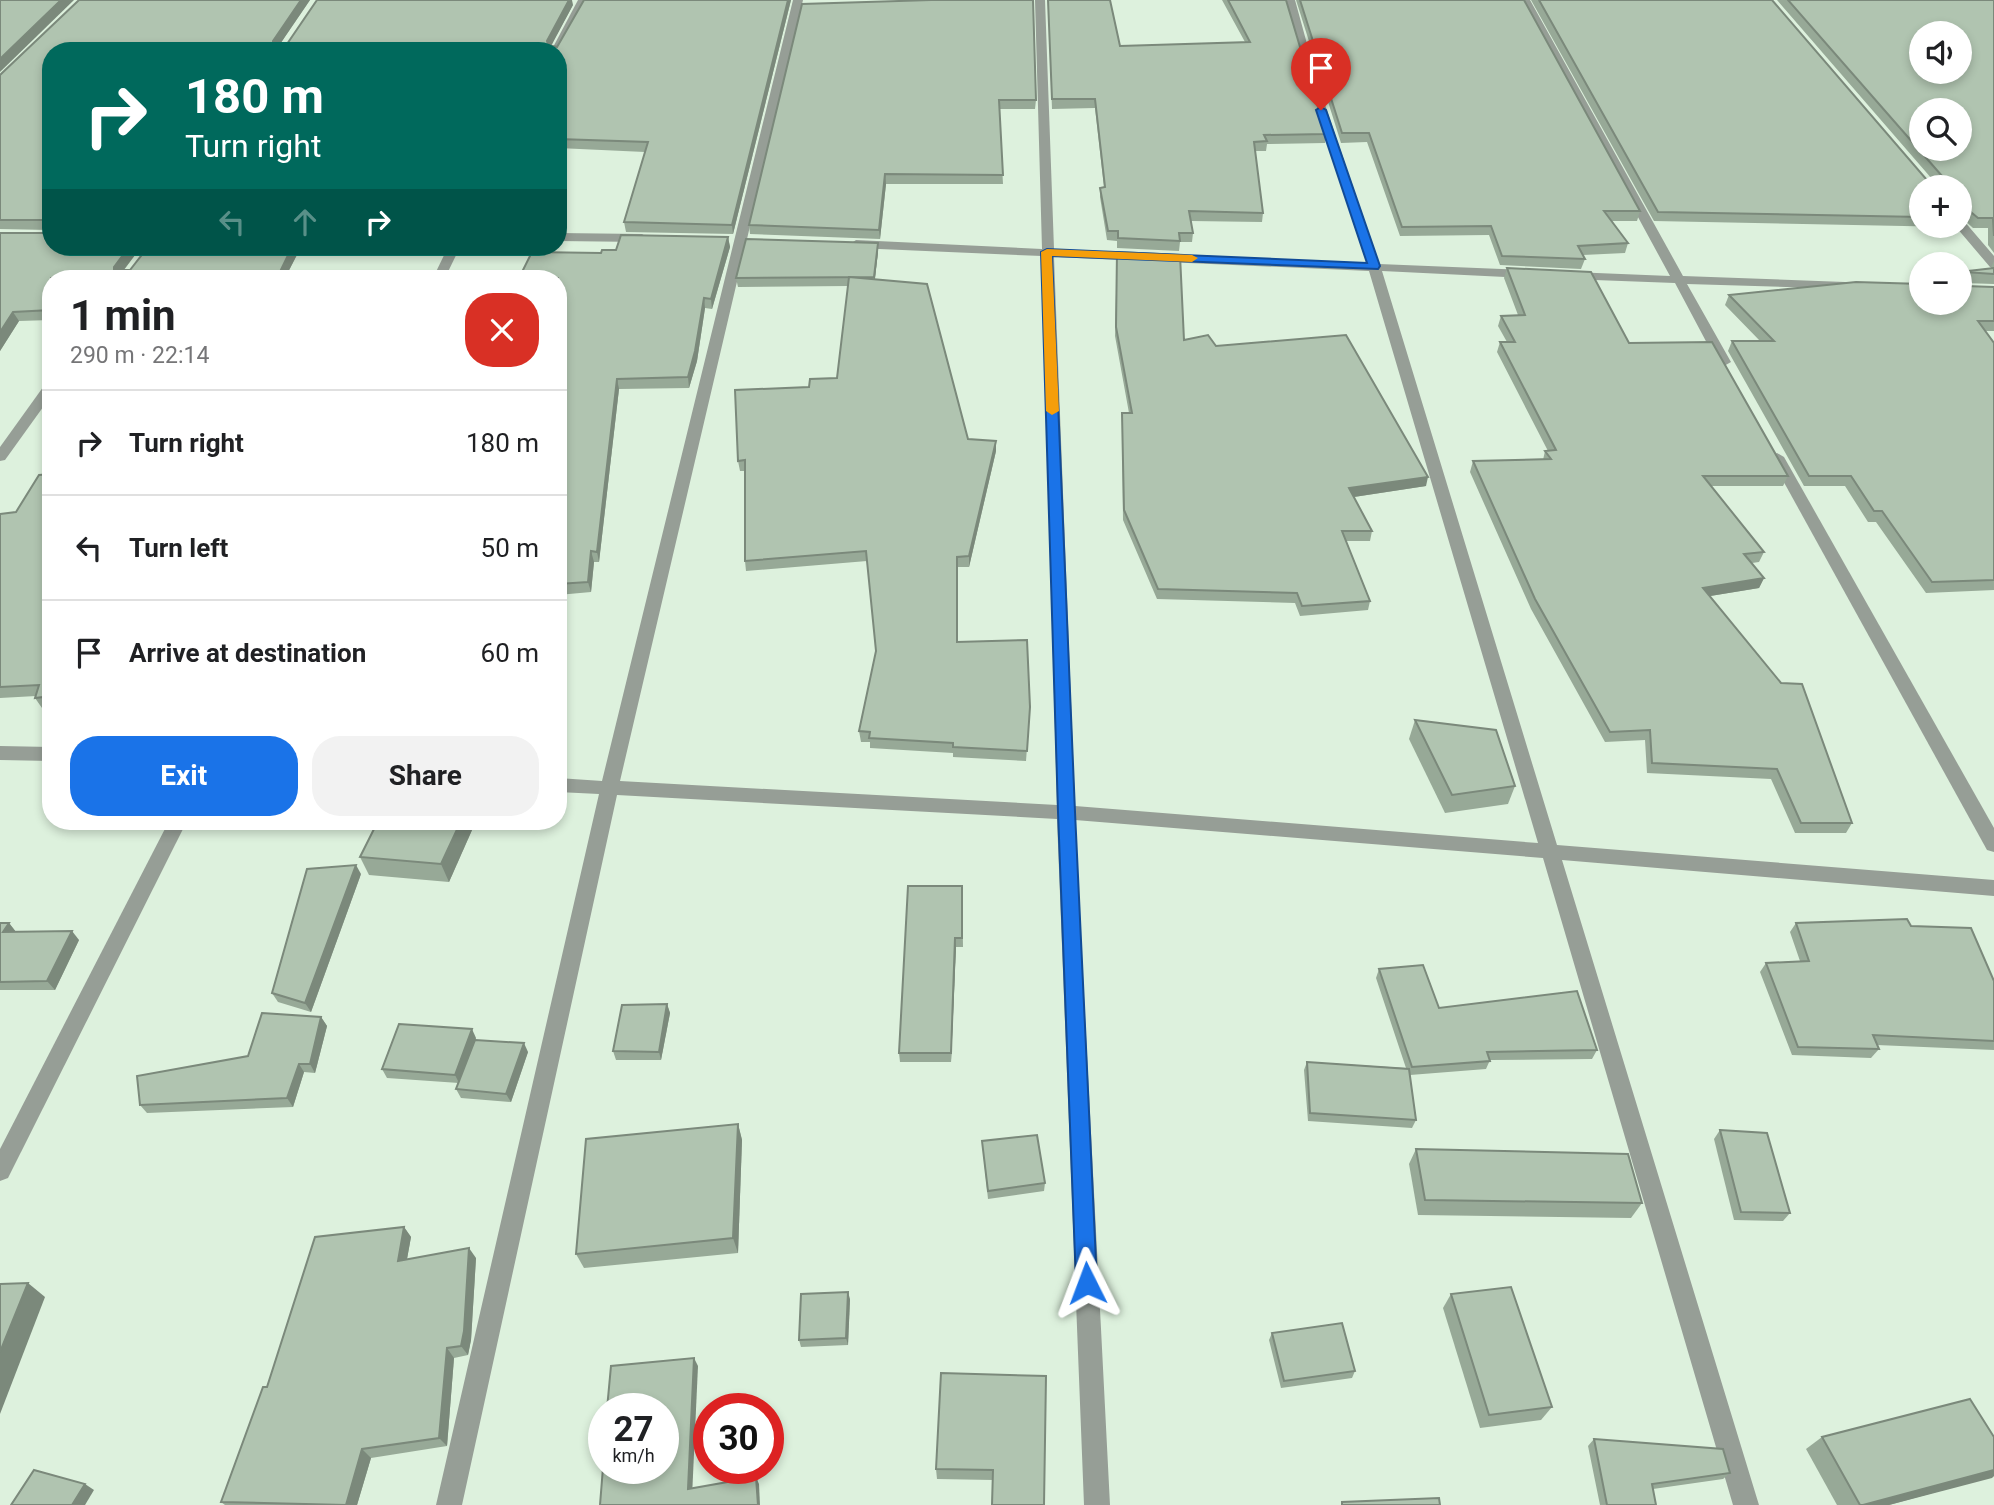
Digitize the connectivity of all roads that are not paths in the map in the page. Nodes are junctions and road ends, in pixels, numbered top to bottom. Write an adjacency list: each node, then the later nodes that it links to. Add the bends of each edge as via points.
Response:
1 (583, 0): 6 (street)
2 (798, 0): 25 (street)
3 (1041, 0): 11 (street)
4 (1290, 0): 13 (street, via 1312,84)
5 (1525, 0): 16 (street)
6 (561, 42)
7 (567, 237): 8 (street)
8 (650, 238)
9 (1972, 238): 12 (street)
10 (838, 243): 11 (street)
11 (1047, 252): 13 (street); 26 (street)
12 (1994, 264)
13 (1374, 266): 14 (street); 29 (street)
14 (1540, 274)
15 (1554, 275): 16 (street)
16 (1678, 281): 17 (street); 18 (street)
17 (1854, 286)
18 (1732, 377)
19 (42, 399): 21 (street)
20 (1772, 449): 28 (street)
21 (0, 457)
22 (0, 753): 23 (street)
23 (42, 754)
24 (567, 786): 25 (street)
25 (609, 789): 26 (street); 32 (street)
26 (1066, 812): 29 (street); 33 (street)
27 (173, 830): 31 (street)
28 (1994, 845)
29 (1547, 850): 30 (street); 34 (street)
30 (1994, 888)
31 (0, 1171)
32 (449, 1505)
33 (1097, 1505)
34 (1746, 1505)

